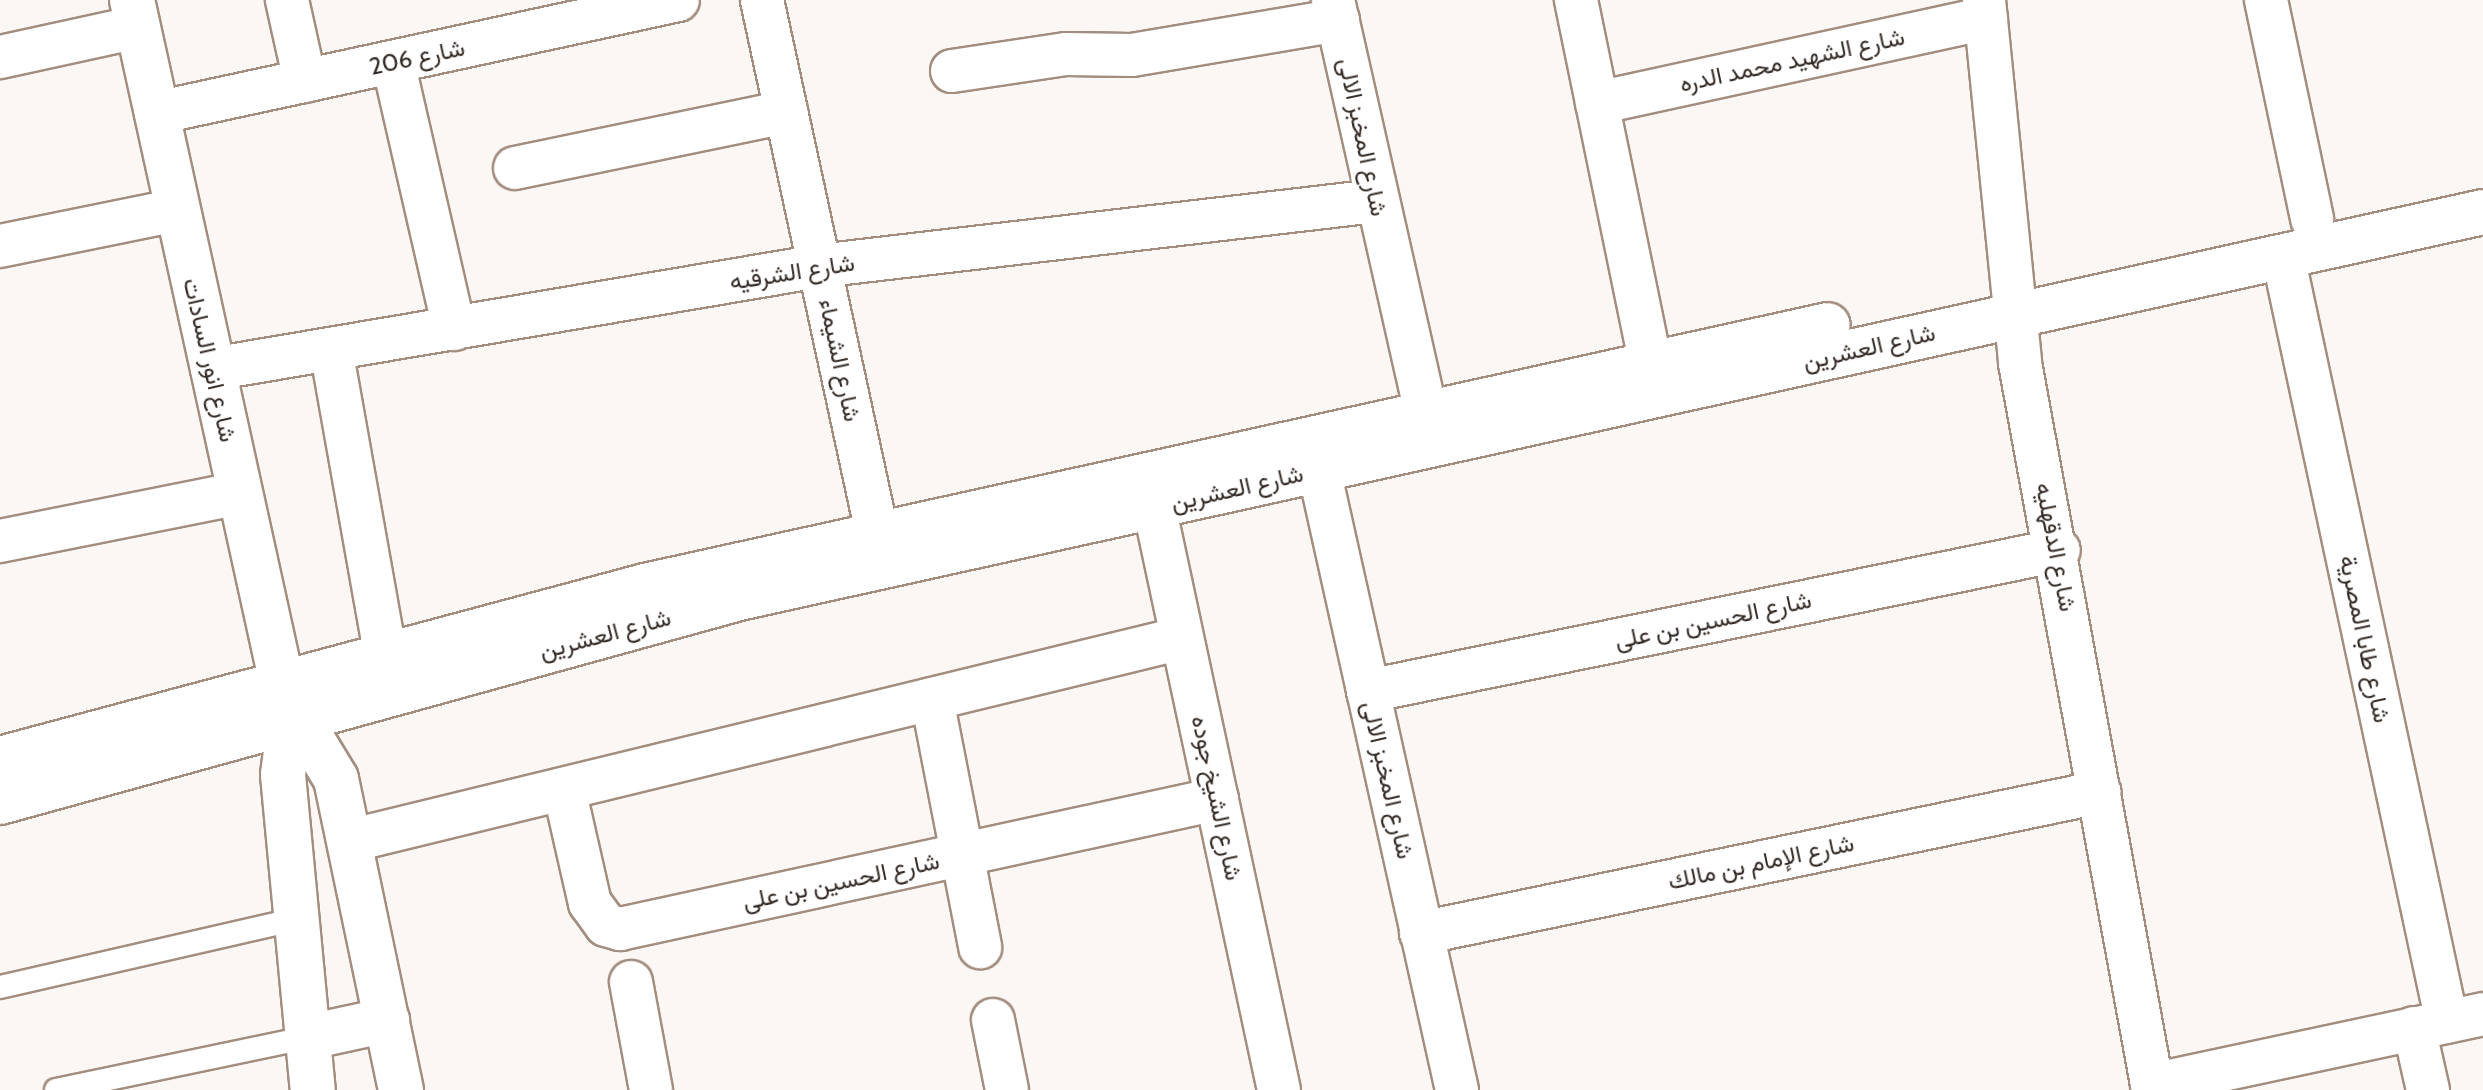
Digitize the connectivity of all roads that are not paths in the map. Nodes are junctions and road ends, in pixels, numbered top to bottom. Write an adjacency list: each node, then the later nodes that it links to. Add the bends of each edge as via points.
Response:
1 (287, 0): 12 (street)
2 (678, 0): 10 (street, شارع 206)
3 (762, 0): 14 (street, شارع الشيماء)
4 (1576, 0): 13 (street)
5 (2266, 0): 21 (street)
6 (1985, 9): 13 (street, شارع الشهيد محمد الدره); 25 (street, شارع الدقهليه)
7 (1335, 10): 11 (street, via 1132,55 1066,54); 18 (street, شارع المخبز الالى)
8 (135, 13): 9 (street); 15 (street, شارع انور السادات)
9 (0, 57)
10 (393, 62): 12 (street, شارع 206); 26 (street)
11 (952, 71)
12 (305, 81): 15 (street, شارع 206)
13 (1597, 103): 28 (street)
14 (786, 112): 16 (street); 24 (street, شارع الشيماء)
15 (156, 113): 19 (street, شارع انور السادات)
16 (515, 168)
17 (2483, 182): 21 (street, شارع العشرين)
18 (1376, 201): 24 (street, شارع الشرقيه); 30 (street, شارع المخبز الالى)
19 (177, 210): 22 (street); 29 (street, شارع انور السادات)
20 (2483, 212): 23 (street, شارع العشرين)
21 (2312, 219): 25 (street, شارع العشرين)
22 (0, 246)
23 (2283, 256): 25 (street, شارع العشرين); 56 (street, شارع طابا المصرية)
24 (819, 266): 26 (street, شارع الشرقيه); 34 (street, شارع الشيماء)
25 (2012, 300): 28 (street, شارع العشرين); 31 (street, شارع العشرين); 36 (street, شارع الدقهليه)
26 (454, 329): 27 (street, شارع الشرقيه)
27 (331, 349): 29 (street, شارع الشرقيه); 38 (street)
28 (1651, 364): 30 (street, شارع العشرين)
29 (212, 369): 32 (street, شارع انور السادات)
30 (1426, 414): 34 (street, شارع العشرين)
31 (1319, 470): 33 (street, شارع العشرين); 39 (street, شارع المخبز الالى)
32 (240, 493): 35 (street); 41 (street, شارع انور السادات)
33 (1154, 506): 37 (street, شارع الشيخ جوده); 41 (street, شارع العشرين)
34 (877, 533): 38 (street, شارع العشرين)
35 (0, 541)
36 (2059, 550): 39 (street, شارع الحسين بن على); 44 (street, شارع الدقهليه)
37 (1182, 638): 40 (street); 45 (street, شارع الشيخ جوده)
38 (385, 653): 41 (street, شارع العشرين)
39 (1368, 691): 50 (street, شارع المخبز الالى)
40 (932, 699): 43 (street); 48 (street)
41 (286, 701): 42 (street, شارع العشرين); 46 (street, شارع العشرين); 47 (street, via 326,756); 49 (street, شارع انور السادات, via 283,775)
42 (0, 759)
43 (564, 789): 47 (street); 48 (street, شارع الحسين بن على, via 590,903 606,925 620,929)
44 (2100, 792): 50 (street, شارع الإمام بن مالك); 58 (street, شارع الدقهليه)
45 (1217, 799): 48 (street, شارع الحسين بن على); 64 (street, شارع الشيخ جوده)
46 (0, 802)
47 (349, 841): 54 (street)
48 (962, 855): 51 (street)
49 (297, 919): 53 (lane); 57 (street, شارع انور السادات)
50 (1421, 933): 65 (street, شارع المخبز الالى)
51 (980, 947)
52 (631, 982): 62 (street)
53 (0, 987)
54 (387, 1020): 57 (street); 61 (street)
55 (993, 1020): 63 (street)
56 (2448, 1021): 58 (street); 66 (street, شارع طابا المصرية)
57 (309, 1037): 59 (lane); 60 (street, شارع انور السادات)
58 (2153, 1087)
59 (56, 1090)
60 (313, 1090)
61 (401, 1090)
62 (651, 1090)
63 (1007, 1090)
64 (1277, 1090)
65 (1457, 1090)
66 (2428, 1090)

